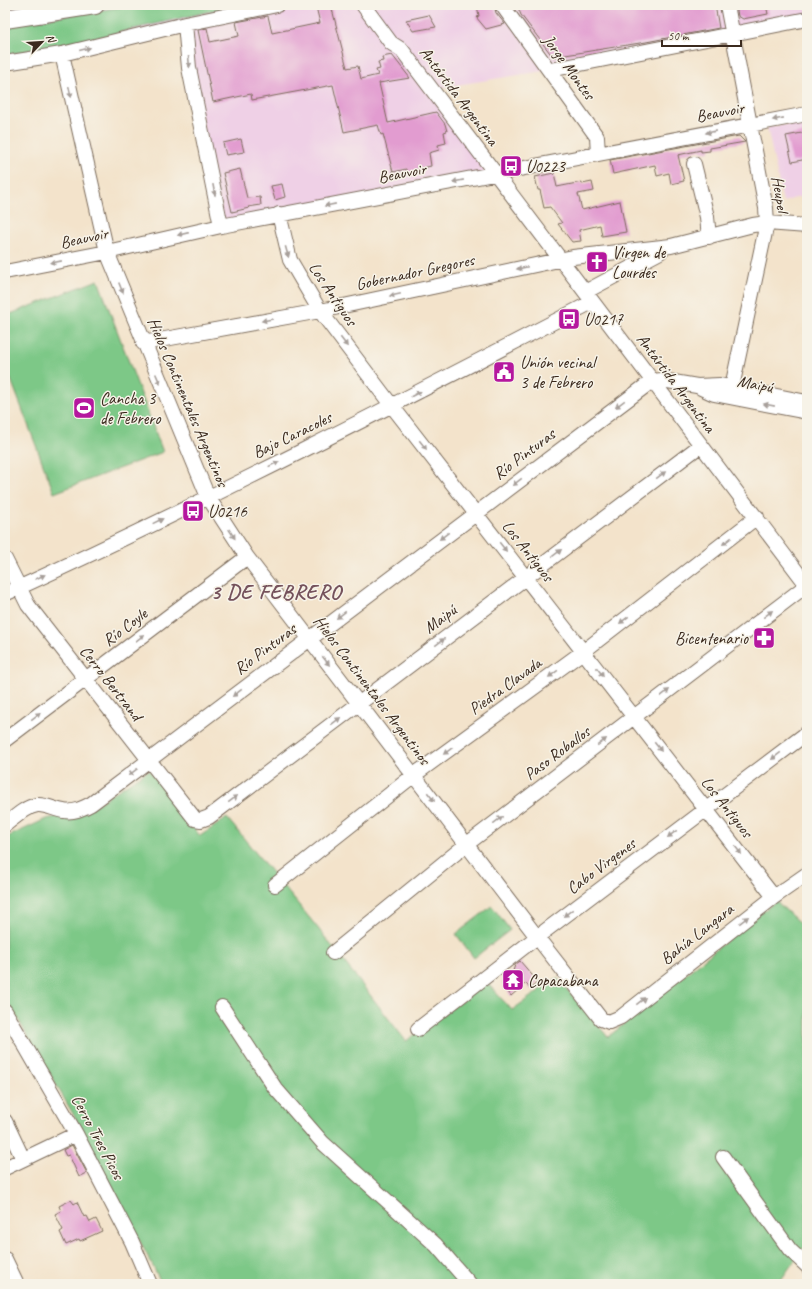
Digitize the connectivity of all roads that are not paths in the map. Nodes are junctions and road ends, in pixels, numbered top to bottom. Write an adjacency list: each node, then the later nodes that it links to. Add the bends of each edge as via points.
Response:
1 (95, 5): 7 (main road)
2 (277, 5): 9 (street)
3 (363, 5): 11 (street, Antártida Argentina, via 391,43)
4 (373, 5): 11 (street, Antártida Argentina, via 399,41)
5 (502, 5): 14 (street, Jorge Montes)
6 (727, 5): 10 (street, Heupel)
7 (5, 19)
8 (807, 19): 10 (street)
9 (185, 24): 12 (street, one-way to 9); 22 (street, one-way to 22, via 189,68)
10 (733, 34): 14 (street); 16 (street, Heupel)
11 (402, 50): 19 (street, Antártida Argentina)
12 (62, 54): 13 (street); 26 (street, Hielos Continentales Argentinos, one-way to 26)
13 (5, 63)
14 (550, 70): 17 (street, Jorge Montes, via 597,137)
15 (807, 114): 16 (street, Beauvoir, one-way to 16)
16 (750, 125): 17 (street, Beauvoir, one-way to 17); 21 (street, Heupel)
17 (598, 154): 19 (street, Beauvoir)
18 (694, 164): 24 (street, via 707,216)
19 (496, 174): 20 (street, Beauvoir, one-way to 20); 27 (street, Antártida Argentina)
20 (279, 214): 22 (street, Beauvoir); 30 (street, Los Antiguos, one-way to 30, via 290,260)
21 (767, 223): 23 (street, Gobernador Gregores); 24 (street, Gobernador Gregores); 34 (street, Heupel)
22 (221, 226): 26 (street, Beauvoir, one-way to 26)
23 (807, 226)
24 (709, 237): 25 (street, Gobernador Gregores)
25 (671, 246): 27 (street, Gobernador Gregores); 29 (street, Gobernador Gregores)
26 (106, 252): 28 (street, Beauvoir, one-way to 28); 31 (street, Hielos Continentales Argentinos, one-way to 31)
27 (560, 260): 29 (street, Antártida Argentina); 30 (street, Gobernador Gregores, one-way to 30)
28 (5, 272)
29 (589, 297): 32 (street, Antártida Argentina); 36 (street, Bajo Caracoles, one-way to 29)
30 (320, 311): 31 (street, Gobernador Gregores, one-way to 31); 36 (street, Los Antiguos, one-way to 36)
31 (144, 343): 39 (street, Hielos Continentales Argentinos, one-way to 39)
32 (652, 381): 33 (street, Maipú, via 662,380); 38 (street, Antártida Argentina); 40 (street, Río Pinturas, one-way to 40)
33 (697, 386): 34 (street, Maipú); 37 (street, Maipú, one-way to 33, via 714,394)
34 (732, 387): 35 (street, Maipú)
35 (807, 402)
36 (392, 406): 39 (street, Bajo Caracoles, one-way to 36); 40 (street, Los Antiguos, one-way to 40)
37 (807, 412)
38 (701, 445): 41 (street, Antártida Argentina); 44 (street, Maipú, one-way to 38)
39 (208, 497): 42 (street, Hielos Continentales Argentinos, one-way to 42); 46 (street, Bajo Caracoles, one-way to 39)
40 (476, 513): 44 (street, Los Antiguos, one-way to 44); 48 (street, Río Pinturas, one-way to 48)
41 (757, 517): 45 (street, Antártida Argentina); 49 (street, Piedra Clavada, one-way to 49)
42 (247, 557): 48 (street, Hielos Continentales Argentinos); 50 (street, Río Coyle, one-way to 42)
43 (5, 559): 46 (street, Cerro Bertrand)
44 (526, 576): 49 (street, Los Antiguos); 51 (street, Maipú, one-way to 44)
45 (807, 585): 52 (street, Paso Roballos, one-way to 45)
46 (19, 588): 47 (street, Bajo Caracoles); 50 (street, Cerro Bertrand, via 28,605)
47 (5, 594)
48 (309, 638): 51 (street, Hielos Continentales Argentinos, one-way to 51); 55 (street, Río Pinturas, one-way to 55)
49 (584, 651): 52 (street, Los Antiguos, one-way to 52); 56 (street, Piedra Clavada, one-way to 56)
50 (85, 679): 54 (street, Río Coyle, one-way to 50); 55 (street, Cerro Bertrand)
51 (359, 703): 56 (street, Hielos Continentales Argentinos); 58 (street, Maipú, one-way to 51, via 209,818)
52 (634, 717): 57 (street, Los Antiguos, one-way to 57); 60 (street, Paso Roballos, one-way to 52)
53 (807, 733): 57 (street, Cabo Virgenes, one-way to 57)
54 (5, 740)
55 (148, 761): 58 (street, Cerro Bertrand, via 195,819); 59 (street, Río Pinturas, one-way to 59, via 91,804 66,812 38,805)
56 (414, 776): 60 (street, Hielos Continentales Argentinos, one-way to 60); 62 (street, Piedra Clavada)
57 (706, 809): 63 (street, Los Antiguos, one-way to 63); 64 (street, Cabo Virgenes, one-way to 64)
58 (201, 820)
59 (5, 825)
60 (467, 844): 64 (street, Hielos Continentales Argentinos); 65 (street, Paso Roballos)
61 (807, 874): 63 (street, Bahía Langara)
62 (275, 885)
63 (774, 896): 68 (street, Bahía Langara, one-way to 63, via 621,1017)
64 (536, 937): 68 (street, Hielos Continentales Argentinos, via 601,1019); 69 (street, Cabo Virgenes)
65 (333, 953)
66 (222, 1007): 79 (street, via 275,1088 318,1137 436,1245)
67 (5, 1011): 71 (street, Cerro Tres Picos)
68 (609, 1022)
69 (418, 1029)
70 (5, 1121): 73 (street)
71 (76, 1134): 73 (street); 78 (street, Cerro Tres Picos, via 132,1242)
72 (723, 1157): 76 (street, via 790,1250)
73 (23, 1159): 74 (street)
74 (5, 1168)
75 (5, 1259): 77 (street)
76 (807, 1266)
77 (17, 1284)
78 (150, 1284)
79 (470, 1284)

